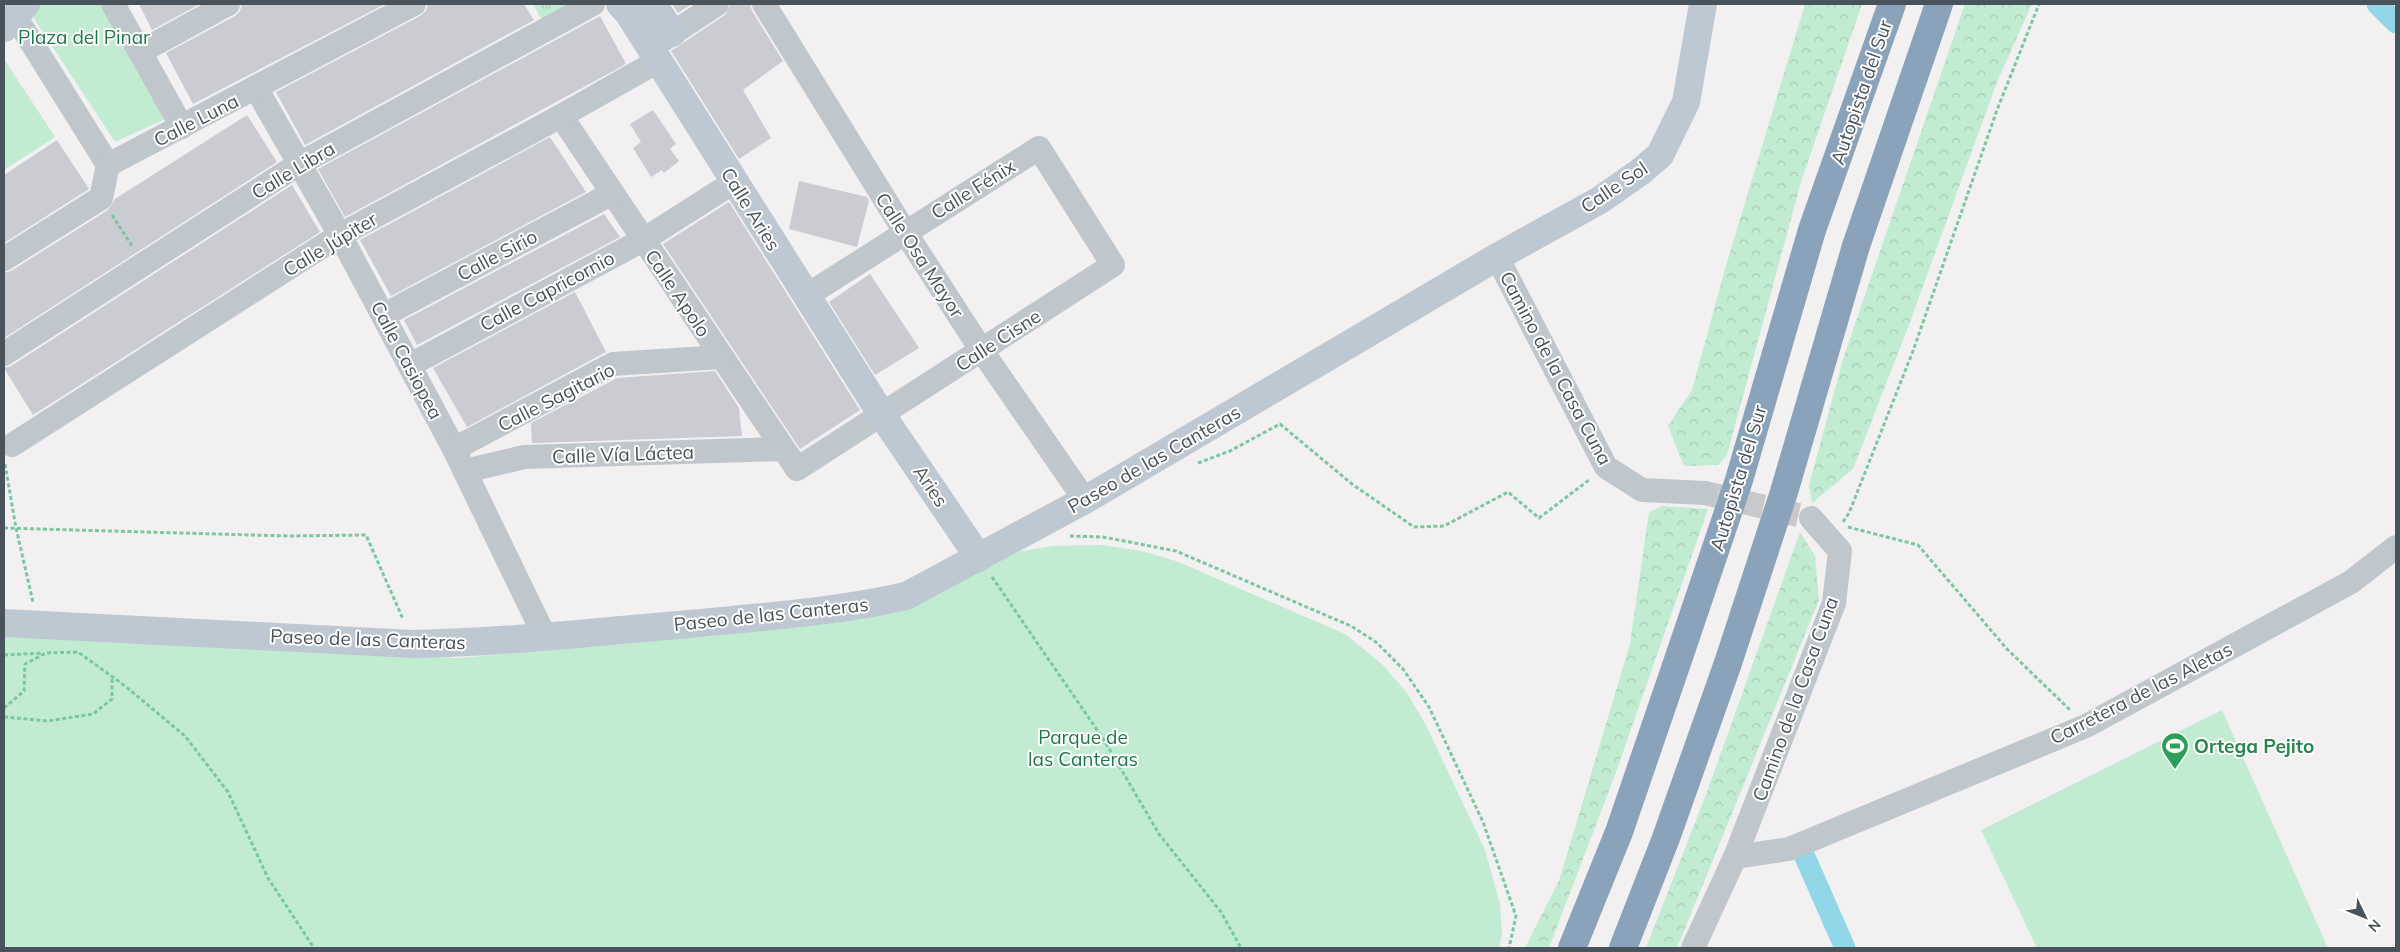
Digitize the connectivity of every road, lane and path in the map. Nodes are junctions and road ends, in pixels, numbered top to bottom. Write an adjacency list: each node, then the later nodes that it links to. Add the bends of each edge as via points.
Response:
1 (113, 4): 15 (street)
2 (228, 4): 15 (street)
3 (414, 4): 17 (street, Calle Luna)
4 (593, 4): 20 (street, Calle Libra)
5 (620, 4): 16 (street, Calle Aries)
6 (653, 4): 14 (street)
7 (717, 4): 14 (street, Calle Júpiter)
8 (764, 4): 25 (street, Calle Osa Mayor)
9 (1702, 4): 28 (street, Calle Sol, via 1686,102 1660,155 1600,200)
10 (1892, 4): 69 (highway, Autopista del Sur, via 1812,230 1739,480 1684,645 1619,832)
11 (1939, 4): 70 (highway, via 1856,246 1784,492 1728,663)
12 (2040, 4): 64 (path, via 1997,110 1913,352 1849,513 1841,525 1918,545 2007,649)
13 (15, 16): 21 (street)
14 (672, 33): 16 (street, Calle Júpiter)
15 (140, 52): 19 (street)
16 (654, 54): 18 (street, Calle Júpiter); 22 (street, Calle Aries)
17 (256, 88): 19 (street, Calle Luna); 20 (street, Calle Casiopea)
18 (561, 116): 23 (street, Calle Apolo); 26 (street, Calle Júpiter)
19 (182, 127): 21 (street, Calle Luna)
20 (298, 164): 26 (street, Calle Casiopea); 30 (street, Calle Libra)
21 (108, 165): 24 (street)
22 (734, 182): 27 (street, Calle Capricornio); 33 (street, Calle Aries)
23 (611, 194): 27 (street, Calle Apolo); 34 (street, Calle Sirio)
24 (101, 198): 29 (street); 30 (path)
25 (905, 232): 31 (street, Calle Fénix, via 1039,148); 33 (street, Calle Fénix); 35 (street, Calle Osa Mayor)
26 (340, 235): 34 (street, Calle Casiopea); 40 (street, Calle Júpiter)
27 (643, 240): 37 (street, Calle Apolo); 38 (street, Calle Capricornio)
28 (1497, 257): 32 (street, Calle Sol); 44 (street, Camino de la Casa Cuna)
29 (4, 259)
30 (144, 265): 36 (street, Calle Libra)
31 (1113, 265): 35 (street, Calle Cisne)
32 (1456, 282): 48 (street, Paseo de las Canteras)
33 (806, 296): 39 (street, Calle Aries)
34 (384, 315): 38 (street, Calle Casiopea)
35 (982, 351): 39 (street, Calle Cisne); 48 (street, Calle Osa Mayor)
36 (4, 354)
37 (721, 357): 41 (street, Calle Sagitario, via 613,364); 42 (street, Calle Apolo)
38 (410, 365): 41 (street, Calle Casiopea)
39 (882, 415): 45 (street, Calle Cisne); 54 (street, Aries)
40 (12, 444): 52 (path, via 5,464)
41 (454, 449): 46 (street, Calle Casiopea)
42 (782, 449): 45 (street, Calle Apolo); 46 (street, Calle Vía Láctea, via 524,457)
43 (1196, 464): 44 (path, via 1230,451 1280,424 1352,484 1414,527 1444,526 1508,492 1539,518)
44 (1606, 467): 47 (street, Camino de la Casa Cuna, via 1642,490)
45 (797, 469)
46 (465, 471): 57 (street, Calle Casiopea)
47 (1705, 493)
48 (1084, 500): 50 (street, Paseo de las Canteras)
49 (1811, 518): 65 (street, Camino de la Casa Cuna, via 1840,551 1834,603)
50 (1046, 522): 54 (street, Paseo de las Canteras); 68 (path, via 1054,536 1103,537 1176,551 1351,626 1376,642 1403,669 1430,707 1483,822 1516,916)
51 (4, 528): 52 (path)
52 (16, 528): 56 (path); 58 (path, via 288,536 366,535)
53 (2396, 547): 64 (street, Carretera de las Aletas, via 2351,582)
54 (979, 558): 57 (street, Paseo de las Canteras, via 906,596 880,602); 67 (path, via 1104,740 1159,834 1221,912)
55 (4, 623): 56 (street, Paseo de las Canteras)
56 (38, 626): 58 (street, Paseo de las Canteras)
57 (545, 637): 58 (street, Paseo de las Canteras)
58 (413, 644)
59 (46, 653): 60 (path); 61 (path, via 78,652); 62 (path, via 25,664 24,691)
60 (4, 655)
61 (112, 677): 63 (path, via 112,699 93,714 48,721); 66 (path, via 185,736 228,792 268,878)
62 (4, 708)
63 (4, 717)
64 (2086, 726): 65 (street, Carretera de las Aletas, via 1789,849)
65 (1735, 857): 71 (street, Camino de la Casa Cuna)
66 (314, 948)
67 (1241, 948)
68 (1508, 948)
69 (1572, 948)
70 (1623, 948)
71 (1693, 948)

